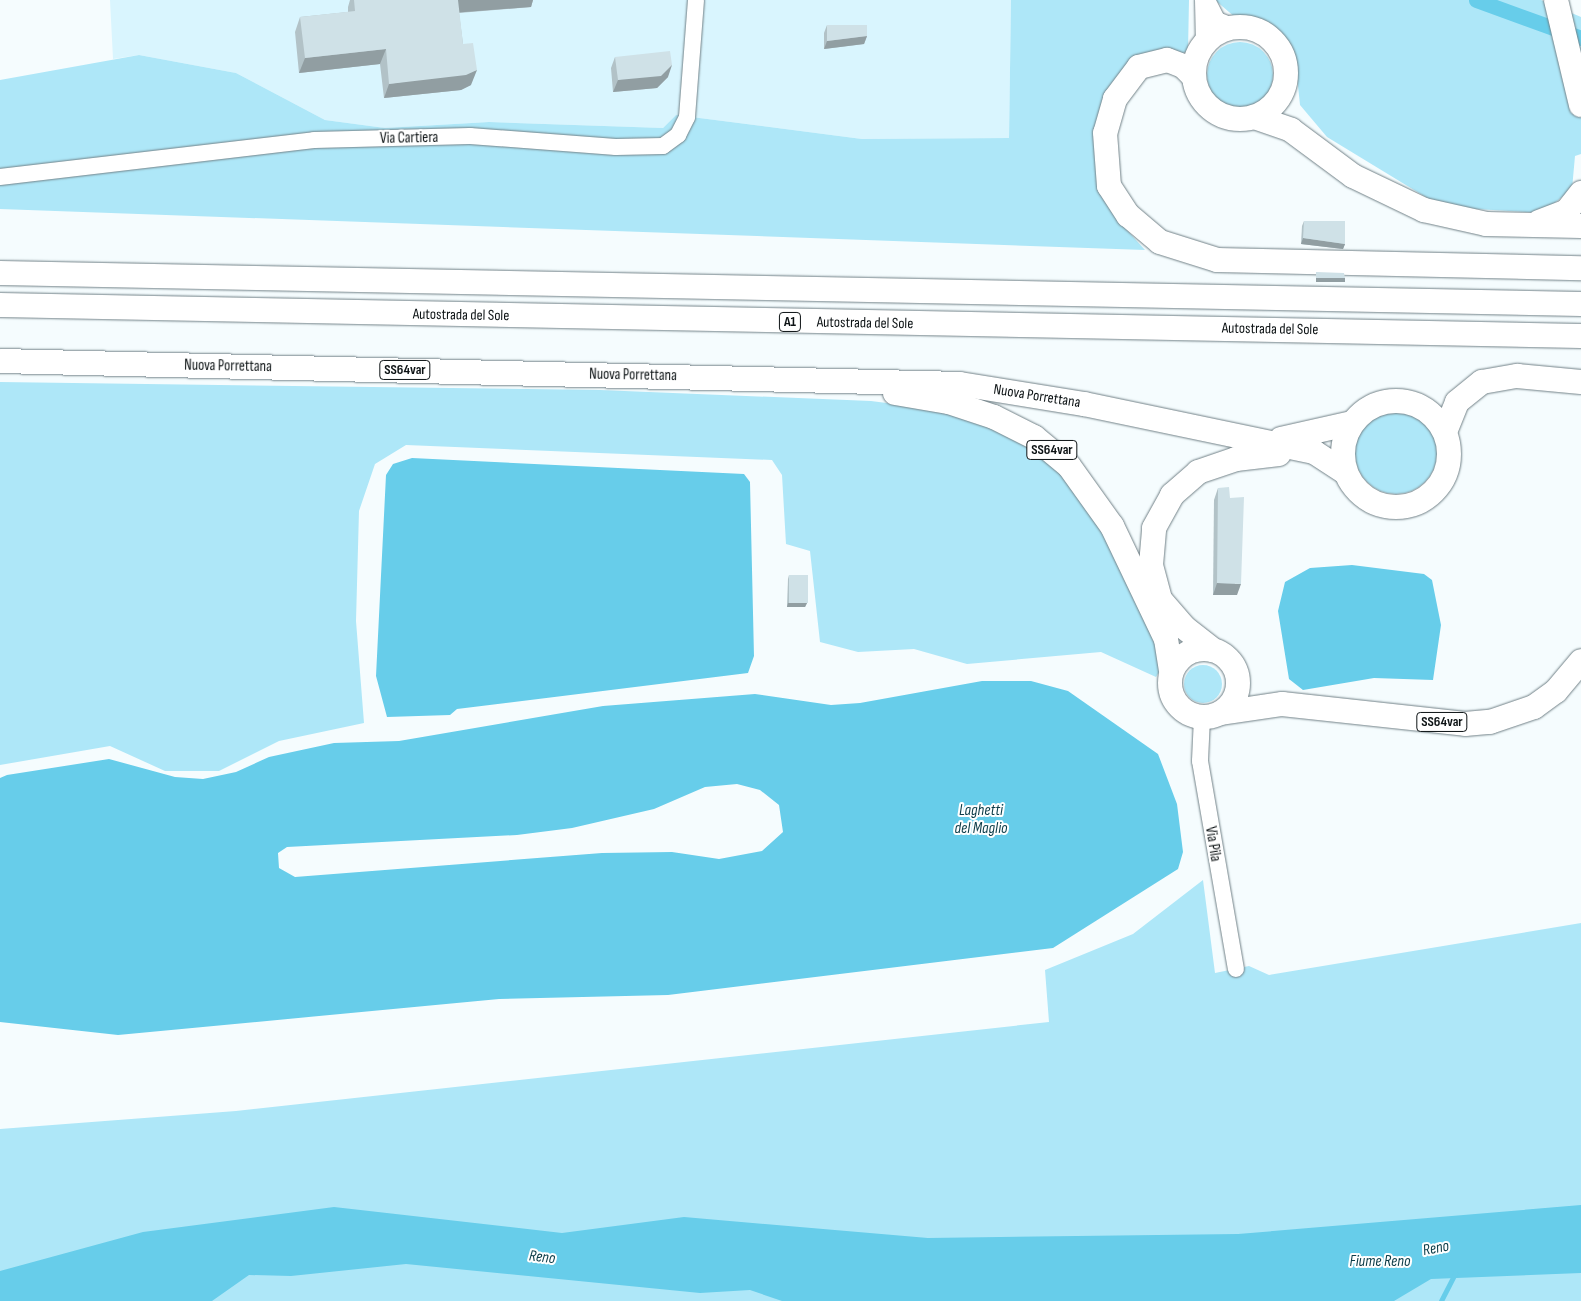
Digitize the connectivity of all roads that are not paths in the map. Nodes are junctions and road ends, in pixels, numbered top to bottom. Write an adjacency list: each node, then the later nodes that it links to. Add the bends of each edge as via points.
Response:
1 (696, 0): 11 (street, Via Cartiera, via 687,117 678,135 664,146 616,147 470,136 314,140)
2 (1205, 0): 4 (street, via 1217,20); 5 (street)
3 (1556, 0): 8 (highway)
4 (1234, 27): 5 (highway); 7 (highway, via 1254,29 1277,46 1285,67)
5 (1204, 44): 6 (highway)
6 (1193, 76): 9 (highway, via 1203,102 1214,112 1226,118); 15 (highway, via 1183,66 1167,60 1139,67 1118,93 1104,133 1110,186 1128,215 1160,242 1217,260)
7 (1283, 88): 9 (highway, via 1266,111); 10 (highway)
8 (1581, 106)
9 (1254, 117): 10 (highway)
10 (1307, 140): 13 (highway, via 1353,176 1424,210 1486,224)
11 (0, 177)
12 (1581, 193): 13 (highway, via 1558,216)
13 (1523, 225): 14 (highway)
14 (1581, 226)
15 (1581, 268)
16 (0, 273): 17 (highway, A1)
17 (1581, 304)
18 (0, 305): 19 (highway, Autostrada del Sole / A1)
19 (1581, 336)
20 (0, 361): 21 (highway, Nuova Porrettana / SS64var)
21 (810, 379): 25 (highway, Nuova Porrettana / SS64var, via 960,384 1020,392); 30 (highway, SS64var, via 975,410 1016,427 1052,450 1087,487 1112,526 1163,632)
22 (1581, 382): 24 (highway, via 1518,376 1482,382 1457,402)
23 (1352, 423): 24 (highway, SS64var, via 1377,404 1409,402 1430,413); 25 (highway, SS64var, via 1317,434); 27 (highway, via 1344,439)
24 (1445, 432): 27 (highway, via 1449,463 1435,491 1422,501 1392,508 1378,504 1364,497)
25 (1260, 442): 26 (highway, Nuova Porrettana)
26 (1314, 452): 27 (highway); 28 (highway, SS64var, via 1216,464 1184,482 1161,510 1150,547 1160,599 1184,627)
27 (1346, 473)
28 (1213, 650): 30 (highway, via 1188,653); 31 (highway, SS64var, via 1229,659)
29 (1581, 661): 32 (highway, SS64var, via 1556,691 1534,706 1490,722 1465,724)
30 (1172, 672): 33 (highway, SS64var, via 1170,689 1178,706)
31 (1238, 676): 32 (highway, SS64var); 33 (highway, via 1235,698)
32 (1282, 704): 33 (highway, SS64var)
33 (1212, 716): 34 (street, Via Pila, via 1200,760)
34 (1236, 969)

